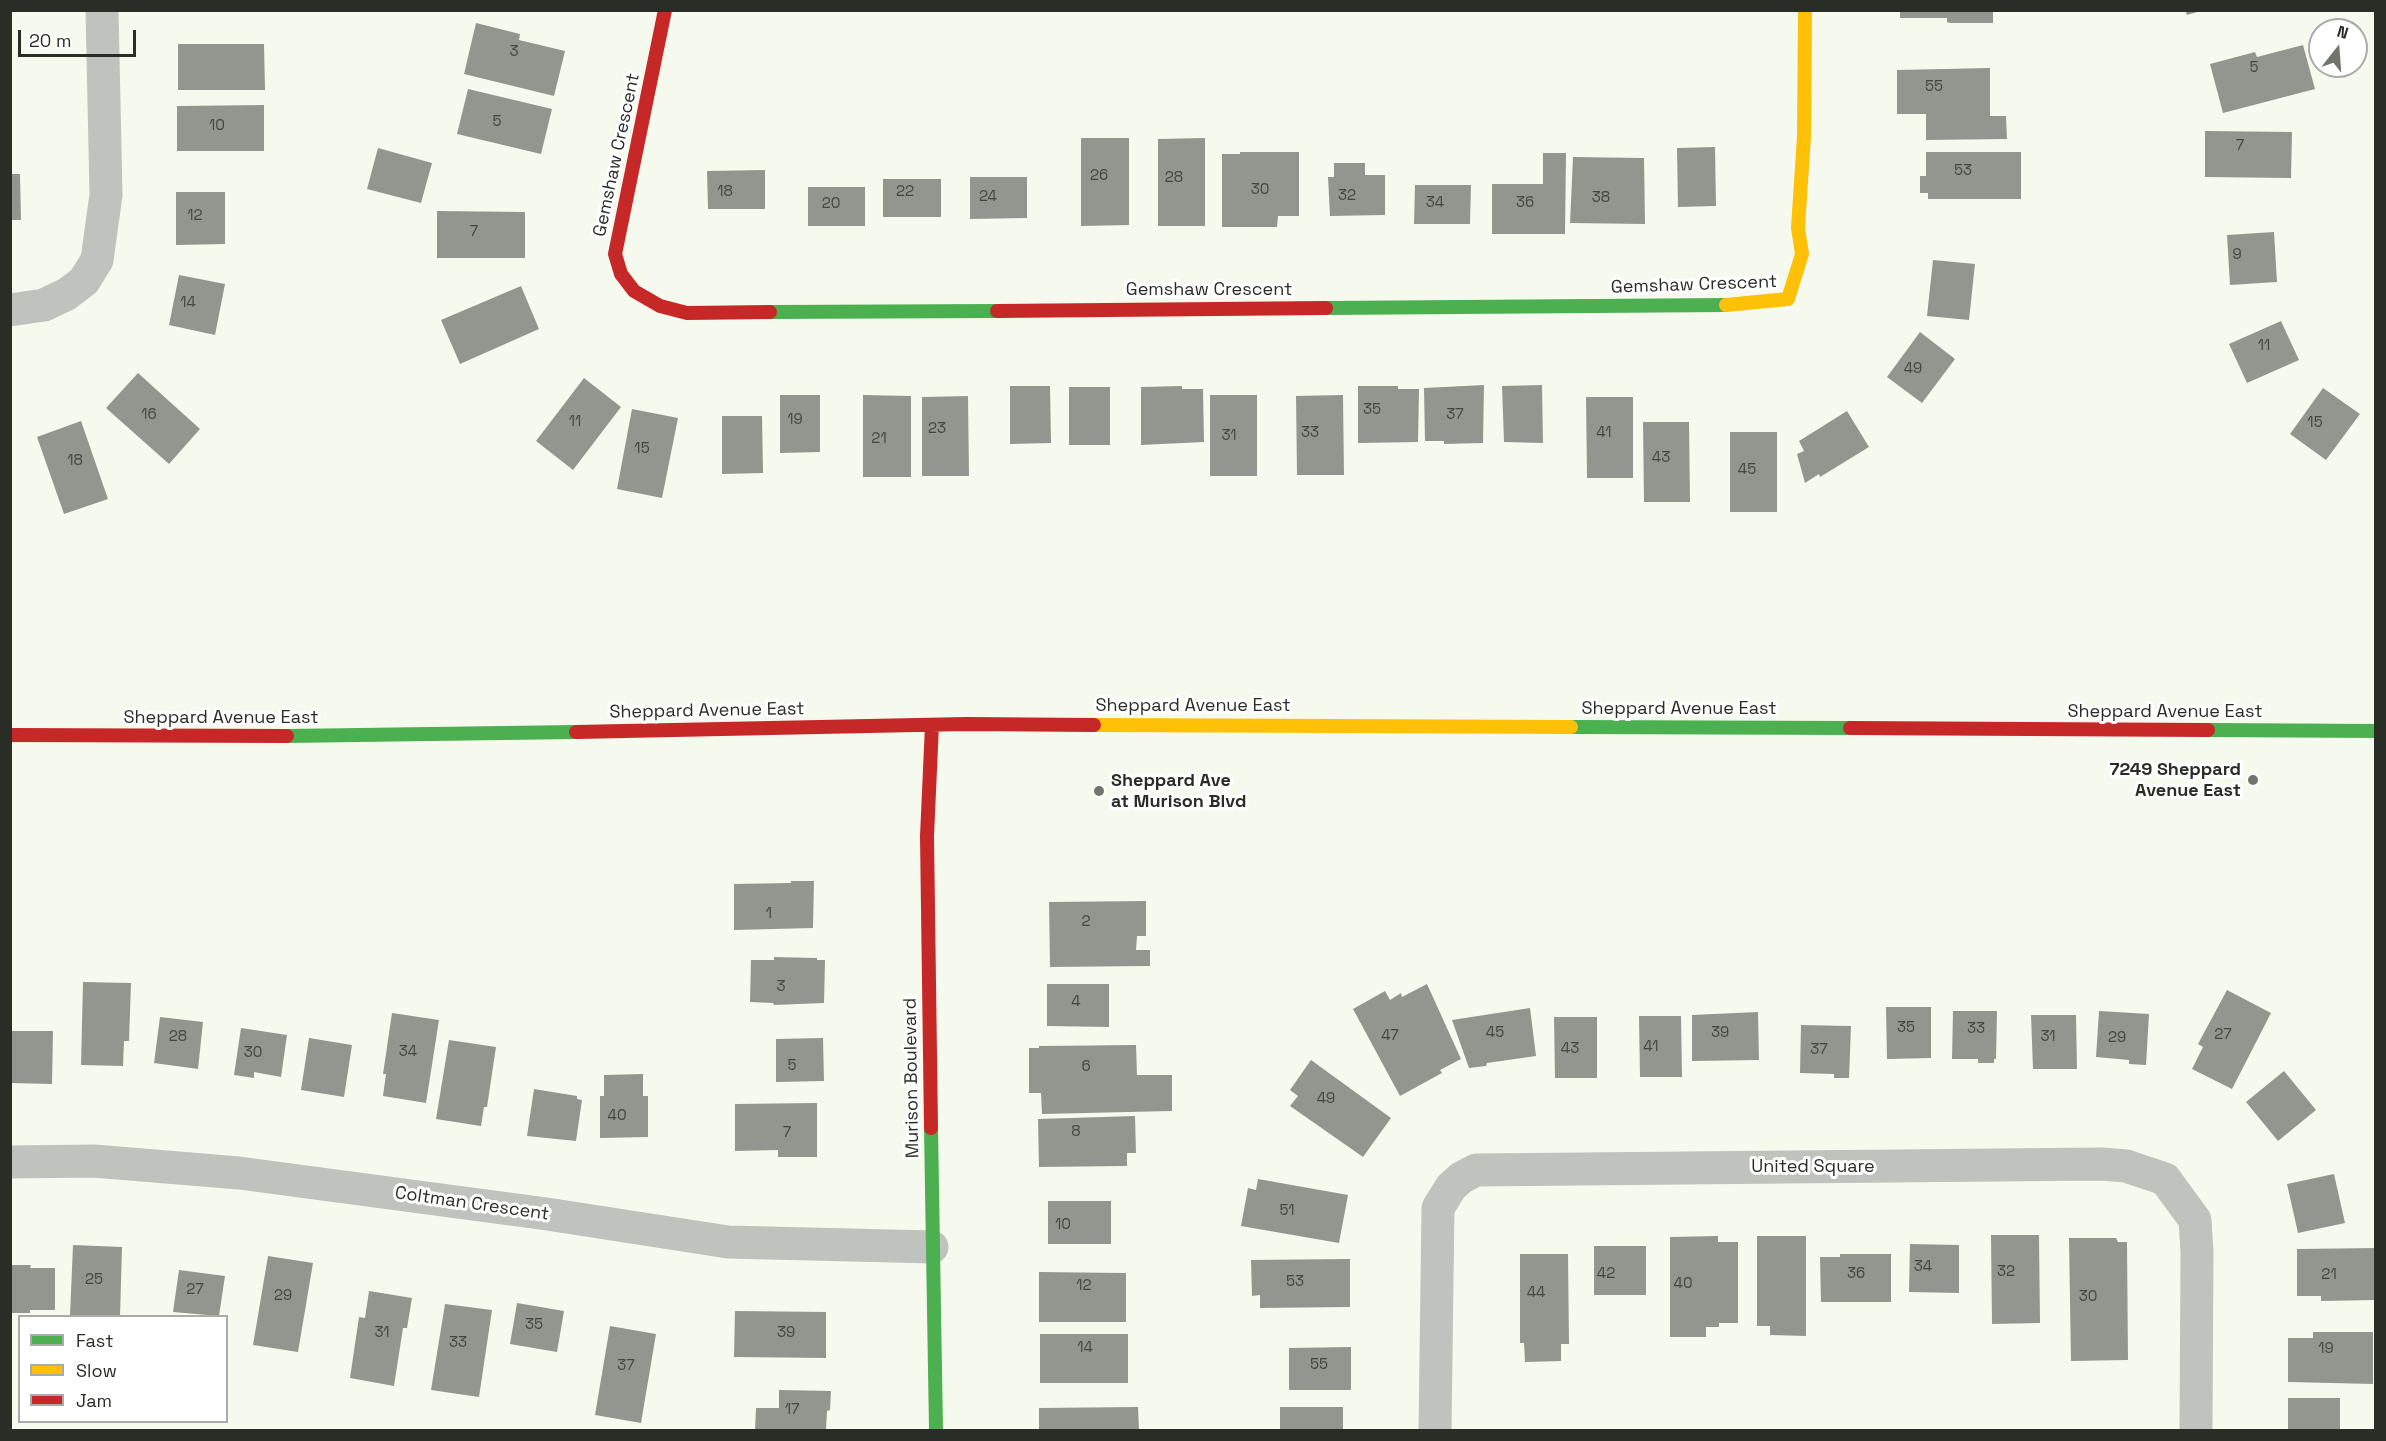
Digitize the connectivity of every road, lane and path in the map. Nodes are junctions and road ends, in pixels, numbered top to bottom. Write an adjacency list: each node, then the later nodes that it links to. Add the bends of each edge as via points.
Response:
1 (102, 10): 4 (street, via 106,195 97,260 84,281 67,294 45,305)
2 (665, 10): 3 (street, Gemshaw Crescent, via 615,254 621,274 634,291 660,306 687,313 1730,305 1788,299 1802,254 1798,228 1804,136)
3 (1805, 10)
4 (10, 310)
5 (932, 725): 6 (street, Sheppard Avenue East); 7 (street, Sheppard Avenue East, via 360,736); 9 (street, Murison Boulevard, via 927,836)
6 (2376, 731)
7 (10, 735)
8 (10, 1162): 9 (street, Coltman Crescent, via 94,1161 239,1173 728,1242)
9 (933, 1247): 10 (street, Murison Boulevard)
10 (936, 1431)
11 (1435, 1431): 12 (street, United Square, via 1438,1208 1451,1187 1476,1170 2102,1164 2126,1166 2165,1179 2195,1220)
12 (2196, 1431)

